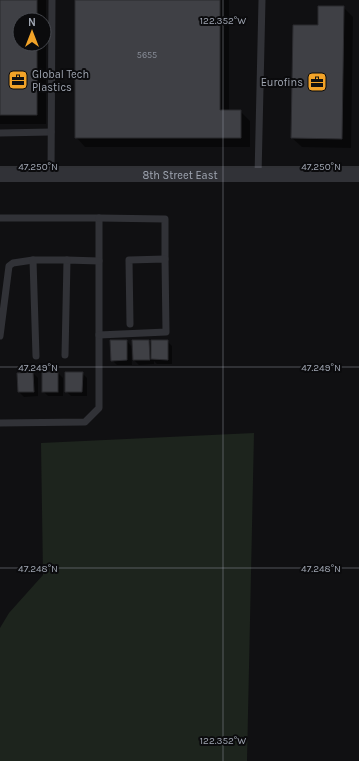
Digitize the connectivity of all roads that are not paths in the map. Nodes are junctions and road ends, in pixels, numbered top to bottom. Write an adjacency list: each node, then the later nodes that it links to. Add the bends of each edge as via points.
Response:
1 (52, 0): 3 (lane)
2 (262, 0): 7 (lane)
3 (51, 132): 4 (lane); 6 (lane)
4 (0, 133)
5 (0, 175): 6 (street, 8th Street East)
6 (50, 175): 7 (street, 8th Street East)
7 (258, 176): 8 (street, 8th Street East)
8 (359, 176)
9 (0, 218): 10 (lane)
10 (99, 218): 11 (lane, via 165,219); 14 (lane)
11 (165, 259): 15 (lane, via 129,260); 16 (lane, via 166,332)
12 (33, 260): 13 (lane); 17 (lane, via 9,266); 19 (lane)
13 (68, 260): 14 (lane); 18 (lane)
14 (98, 261): 16 (lane)
15 (130, 324)
16 (98, 335): 20 (lane, via 99,408 85,422)
17 (0, 336)
18 (65, 355)
19 (36, 356)
20 (0, 423)

